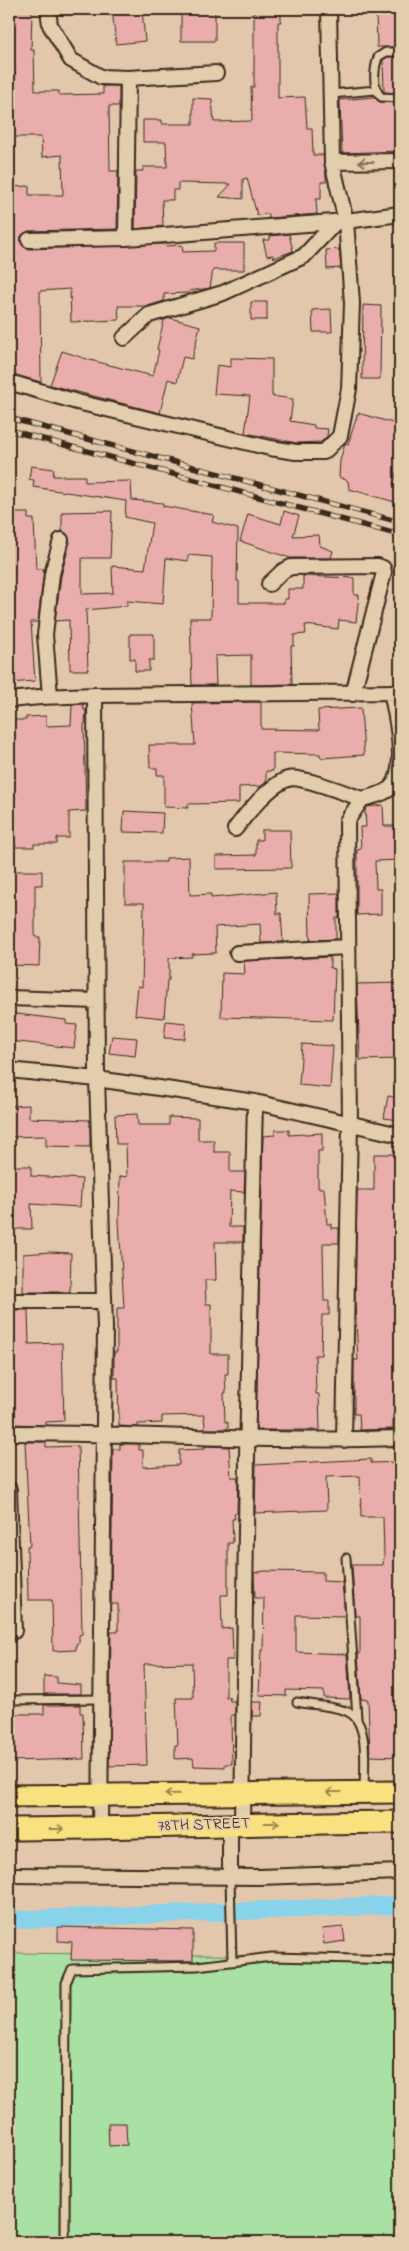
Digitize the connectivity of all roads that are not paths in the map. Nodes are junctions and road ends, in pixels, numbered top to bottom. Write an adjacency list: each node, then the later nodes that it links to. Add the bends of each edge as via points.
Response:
1 (48, 9): 5 (street, via 50,26 72,60 101,76)
2 (329, 9): 7 (street)
3 (400, 52): 6 (lane, via 386,52 378,57)
4 (216, 73): 5 (street)
5 (128, 78): 13 (street)
6 (376, 90): 7 (lane); 8 (lane, via 381,97)
7 (331, 94): 10 (street)
8 (400, 98)
9 (400, 161): 10 (street, one-way to 10)
10 (332, 162): 12 (street)
11 (400, 214): 12 (street)
12 (340, 222): 13 (street); 15 (street, via 304,256 224,293 148,315); 16 (street, via 352,303 349,389 340,436 324,452 270,448 77,402)
13 (126, 238): 14 (street)
14 (29, 240)
15 (124, 338)
16 (9, 382)
17 (61, 540): 22 (street, via 52,574 45,635)
18 (269, 584): 20 (street, via 291,567 383,568)
19 (396, 692): 20 (street); 24 (street, via 400,731 395,782 382,794)
20 (353, 694): 21 (street)
21 (95, 695): 22 (street); 29 (street)
22 (50, 696): 23 (street)
23 (9, 700)
24 (362, 799): 25 (street, via 302,780 287,779 274,787); 26 (street, via 347,821)
25 (235, 829)
26 (347, 947): 27 (street); 33 (street)
27 (237, 953)
28 (9, 998): 29 (street)
29 (96, 1001): 31 (street)
30 (9, 1070): 31 (street)
31 (97, 1079): 32 (street); 35 (street)
32 (255, 1102): 33 (street); 40 (street)
33 (350, 1122): 34 (street); 41 (street)
34 (400, 1135)
35 (103, 1301): 36 (street); 38 (street)
36 (9, 1302)
37 (9, 1433): 38 (street)
38 (102, 1433): 40 (street); 46 (street)
39 (400, 1438): 41 (street)
40 (248, 1439): 41 (street); 52 (street)
41 (344, 1440)
42 (9, 1489): 44 (street)
43 (346, 1558): 49 (lane)
44 (11, 1603): 45 (street)
45 (14, 1631)
46 (101, 1699): 47 (lane); 53 (street)
47 (9, 1700)
48 (297, 1702): 49 (lane, via 348,1712)
49 (357, 1718): 50 (lane, via 364,1747)
50 (364, 1792): 51 (main road, 78TH STREET); 52 (main road, 78TH STREET, one-way to 52)
51 (400, 1792)
52 (243, 1793): 53 (main road, 78TH STREET, one-way to 53); 56 (street)
53 (99, 1795): 54 (main road, 78TH STREET); 58 (street)
54 (9, 1796)
55 (400, 1822): 56 (main road, 78TH STREET, one-way to 55)
56 (236, 1823): 58 (main road, 78TH STREET); 61 (street)
57 (9, 1829): 58 (main road, 78TH STREET, one-way to 58)
58 (100, 1829)
59 (400, 1872): 61 (street)
60 (9, 1875): 61 (street)
61 (230, 1877): 63 (lane)
62 (400, 1960): 63 (lane, via 272,1957)
63 (232, 1962): 64 (lane, via 72,1969 66,1982)
64 (65, 2242)

